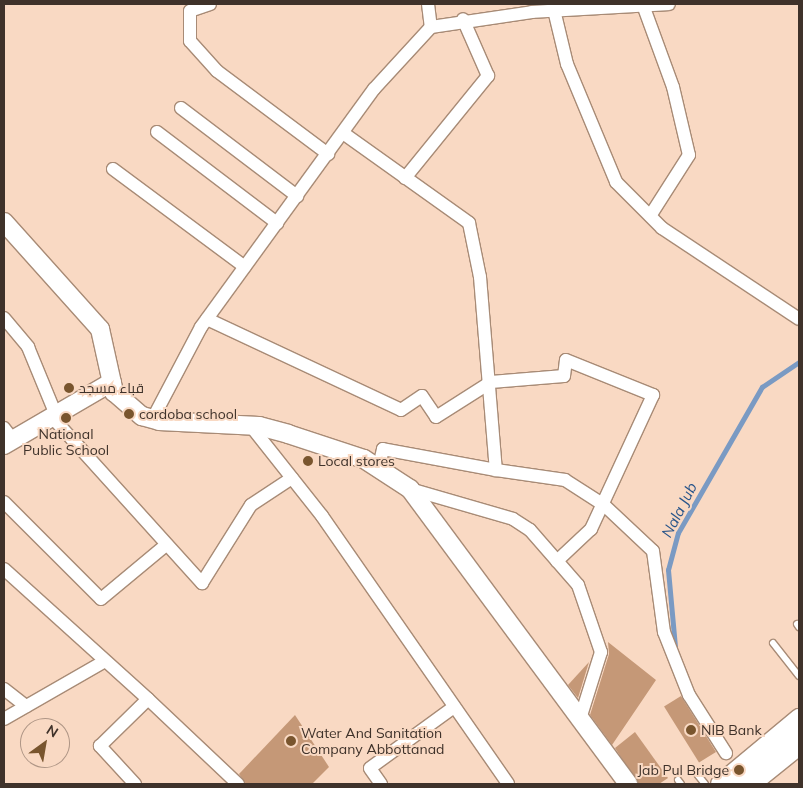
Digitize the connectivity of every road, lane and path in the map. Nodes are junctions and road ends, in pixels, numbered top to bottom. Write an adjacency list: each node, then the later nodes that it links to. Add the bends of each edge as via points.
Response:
1 (210, 4): 12 (street, via 190,11 190,41 217,72)
2 (428, 4): 8 (street)
3 (669, 4): 4 (street)
4 (643, 5): 5 (street); 16 (street, via 673,87 689,155)
5 (567, 7): 6 (street)
6 (554, 10): 7 (street); 16 (street, via 568,64 616,182)
7 (463, 19): 8 (street); 14 (street, via 488,76)
8 (431, 27): 11 (street, via 374,89)
9 (181, 108): 15 (street)
10 (157, 132): 18 (street)
11 (343, 133): 12 (street); 14 (street)
12 (328, 154): 15 (street)
13 (113, 169): 19 (street)
14 (405, 178): 24 (street, via 469,223 480,276)
15 (297, 196): 18 (street)
16 (650, 216): 22 (street)
17 (4, 222): 23 (street, via 100,329)
18 (277, 224): 19 (street)
19 (245, 267): 21 (street)
20 (4, 318): 25 (street, via 28,347)
21 (207, 319): 24 (street, via 401,410 422,396 436,417); 26 (street)
22 (799, 319)
23 (112, 382): 25 (street); 26 (street, via 120,400)
24 (491, 382): 30 (street); 34 (street, via 564,376 566,360 653,395)
25 (54, 416): 28 (street); 35 (street)
26 (152, 420): 27 (street)
27 (250, 425): 29 (street, via 335,448); 31 (street)
28 (7, 438)
29 (379, 466): 30 (street, via 382,449); 32 (street)
30 (496, 470): 34 (street, via 564,480)
31 (292, 478): 35 (street, via 251,505 202,583); 44 (street)
32 (410, 489): 36 (street, via 513,519 530,530); 46 (street)
33 (4, 502): 35 (street, via 101,599)
34 (604, 505): 36 (street, via 591,528); 49 (street, via 653,551 664,632 689,695)
35 (166, 545)
36 (557, 561): 46 (street, via 578,585 601,652)
37 (4, 569): 39 (street)
38 (773, 643): 40 (lane)
39 (105, 661): 42 (street); 43 (street)
40 (799, 676)
41 (4, 689): 43 (street)
42 (148, 699): 52 (street, via 100,746); 53 (street)
43 (26, 706): 45 (street)
44 (454, 707): 54 (street, via 370,768); 55 (street)
45 (4, 719)
46 (580, 719): 56 (street)
47 (799, 719): 51 (highway)
48 (799, 743): 51 (highway)
49 (726, 753)
50 (693, 769): 57 (lane)
51 (747, 778)
52 (135, 784)
53 (238, 784)
54 (381, 784)
55 (508, 784)
56 (628, 784)
57 (705, 784)

